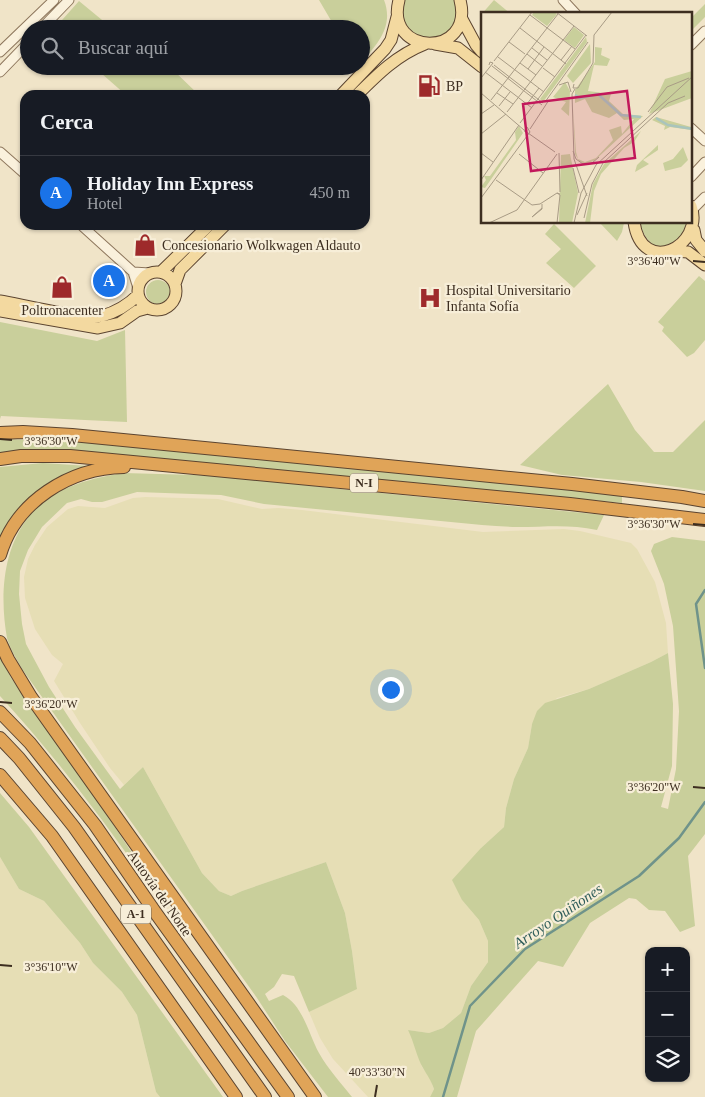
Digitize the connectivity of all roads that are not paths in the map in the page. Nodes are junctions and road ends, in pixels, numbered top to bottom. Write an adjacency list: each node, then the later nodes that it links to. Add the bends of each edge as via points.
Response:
1 (69, 0): 6 (street)
2 (563, 0): 7 (street)
3 (53, 1): 6 (street); 8 (street)
4 (397, 7): 12 (main road, via 400,27 416,41); 17 (main road, via 393,34 385,49)
5 (462, 7): 12 (main road, via 458,28 452,36 443,42); 15 (main road, via 472,38)
6 (59, 10): 9 (street)
7 (574, 12)
8 (33, 20)
9 (50, 20)
10 (20, 33): 16 (street)
11 (703, 38): 13 (street)
12 (429, 44): 18 (main road, via 458,48); 22 (main road, via 397,58)
13 (692, 44)
14 (20, 51): 19 (street)
15 (481, 51)
16 (0, 52)
17 (370, 65)
18 (481, 66)
19 (0, 72)
20 (360, 75): 21 (main road)
21 (346, 90)
22 (362, 90)
23 (692, 129): 24 (street)
24 (705, 141)
25 (0, 152): 27 (street)
26 (705, 162): 28 (street)
27 (20, 170)
28 (692, 176)
29 (705, 197): 30 (street)
30 (692, 208): 35 (main road)
31 (634, 224): 36 (main road, via 640,242 651,251)
32 (87, 230): 39 (street)
33 (203, 230): 40 (main road)
34 (220, 230): 41 (main road, via 180,270)
35 (694, 230): 36 (main road, via 690,238); 37 (main road, via 696,240)
36 (674, 251): 38 (main road, via 688,252)
37 (705, 251)
38 (705, 265)
39 (133, 272): 40 (street); 42 (street)
40 (155, 272): 41 (main road, via 171,277); 42 (main road, via 141,280)
41 (175, 284): 44 (main road, via 176,294 170,305 160,310)
42 (138, 292): 43 (main road, via 130,304 101,317); 44 (main road)
43 (0, 301)
44 (148, 308): 45 (main road, via 137,311 120,323 98,328)
45 (0, 311)
46 (0, 433): 49 (highway, N-I, via 89,437 572,484)
47 (0, 459): 48 (highway, N-I, via 70,456)
48 (156, 464): 50 (highway, N-I); 51 (highway, via 92,470 59,483 19,518)
49 (705, 501)
50 (705, 520)
51 (0, 555)
52 (0, 642): 59 (highway, via 31,697)
53 (0, 712): 58 (highway, Autovía del Norte / A-1, via 95,825)
54 (0, 738): 57 (highway, A-1, via 74,827)
55 (0, 775): 56 (highway, via 52,836)
56 (236, 1097)
57 (265, 1097)
58 (288, 1097)
59 (315, 1097)

